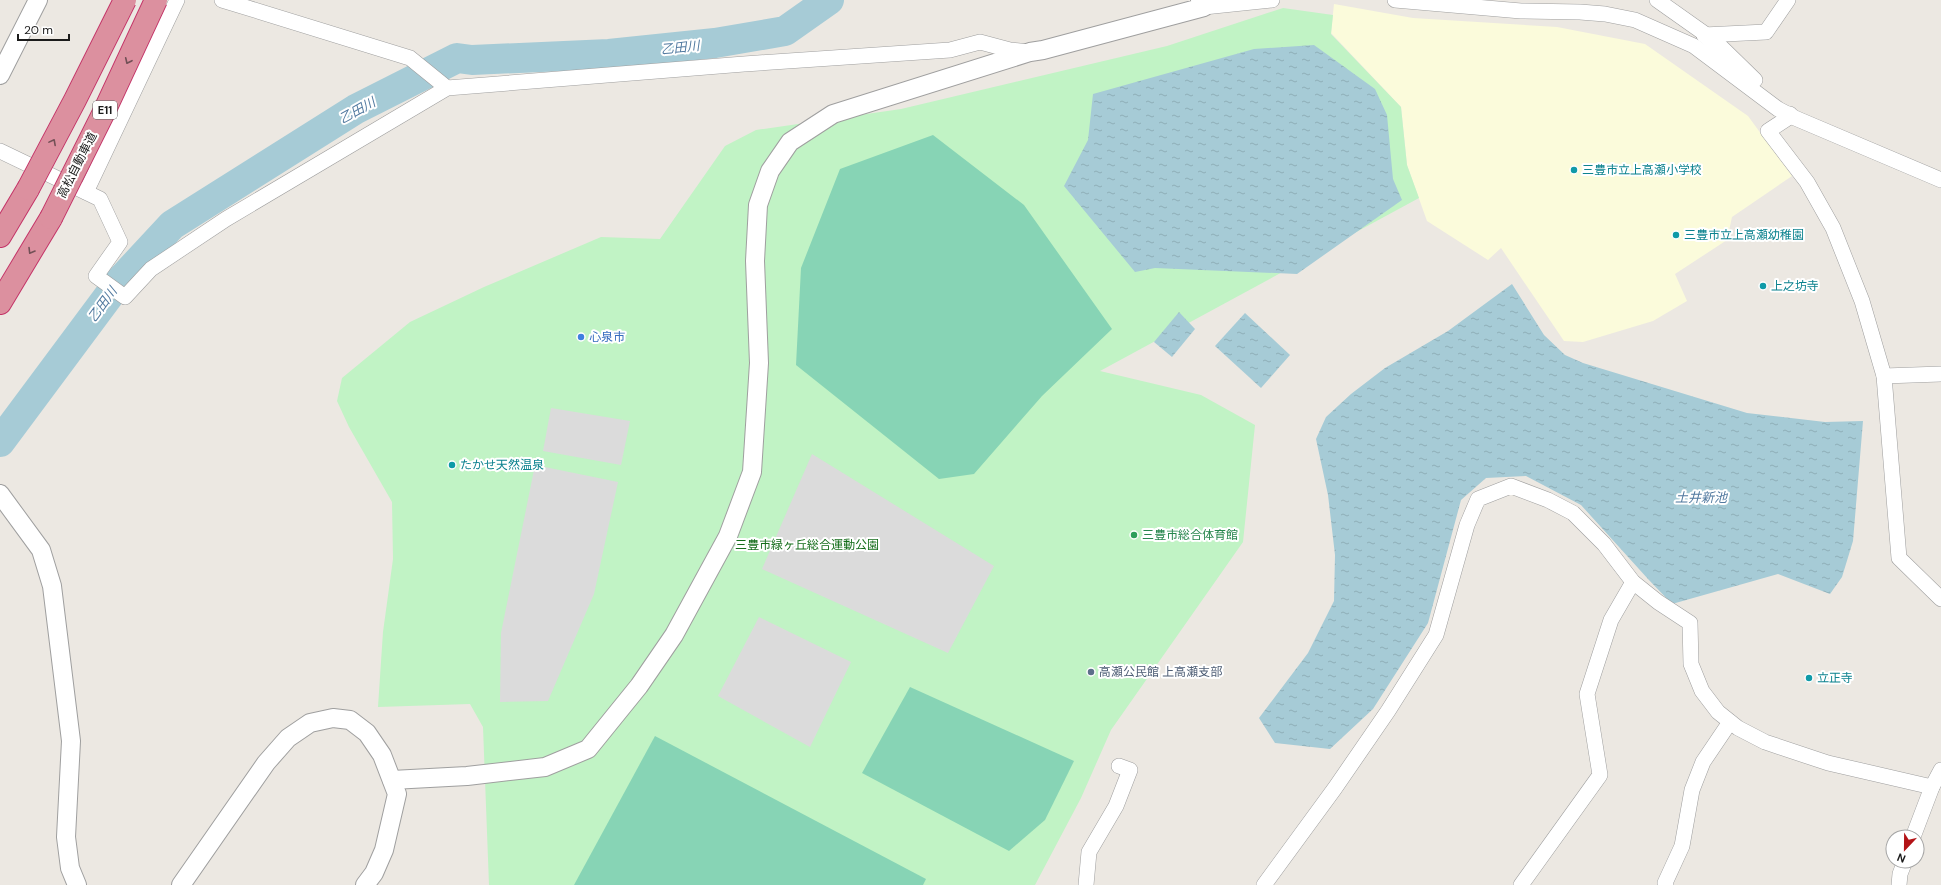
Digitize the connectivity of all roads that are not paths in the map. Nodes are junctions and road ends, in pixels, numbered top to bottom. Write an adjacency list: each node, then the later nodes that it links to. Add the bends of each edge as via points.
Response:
1 (38, 0): 13 (street)
2 (125, 0): 19 (highway, E11, one-way to 2, bridge, via 76,100)
3 (156, 0): 20 (highway, 高松自動車道 / E11, one-way to 20, bridge, via 103,114 50,218)
4 (177, 0): 18 (street)
5 (222, 0): 14 (street, via 410,58)
6 (1272, 0): 10 (street)
7 (1394, 0): 15 (street, via 1521,11 1605,14 1635,20 1694,46)
8 (1658, 0): 11 (street)
9 (1788, 0): 11 (street, via 1766,32)
10 (1202, 4): 12 (street)
11 (1704, 35): 15 (street, via 1715,41)
12 (1030, 52): 14 (street, via 980,42 950,50); 29 (street, via 833,114 790,142 770,171 758,205 755,261 759,363 752,472 728,536 674,635 639,686 588,749 545,767 468,776)
13 (0, 75)
14 (448, 88): 18 (street, via 226,218 151,269 125,297 96,276 120,242 100,199)
15 (1790, 115): 17 (street); 22 (street, via 1768,131 1808,182 1833,228 1862,301)
16 (0, 151): 18 (street)
17 (1941, 180)
18 (86, 192)
19 (0, 236)
20 (0, 303)
21 (1941, 374): 22 (street)
22 (1884, 376): 25 (street, via 1899,558)
23 (0, 494): 33 (street, via 41,550 52,586 71,741 66,837 70,868)
24 (1633, 582): 26 (street, via 1690,623 1690,664 1702,691 1718,712); 37 (street, via 1604,544 1573,513 1511,486 1478,499 1467,525 1436,635 1388,711); 38 (street, via 1611,620 1587,694 1600,775)
25 (1941, 599)
26 (1730, 722): 30 (street, via 1765,742 1821,761); 39 (street, via 1703,762 1692,790 1682,846 1665,882)
27 (1119, 766): 36 (street, via 1130,770 1116,806 1089,852)
28 (1941, 770): 30 (street)
29 (392, 780): 34 (street, via 382,755 368,733 350,720 333,718 310,723 288,738 266,763); 35 (street, via 397,794 384,850 374,873)
30 (1932, 787): 31 (street)
31 (1916, 829)
32 (1902, 869): 40 (street)
33 (77, 885)
34 (181, 885)
35 (365, 885)
36 (1086, 885)
37 (1264, 885)
38 (1521, 885)
39 (1666, 885)
40 (1899, 885)

